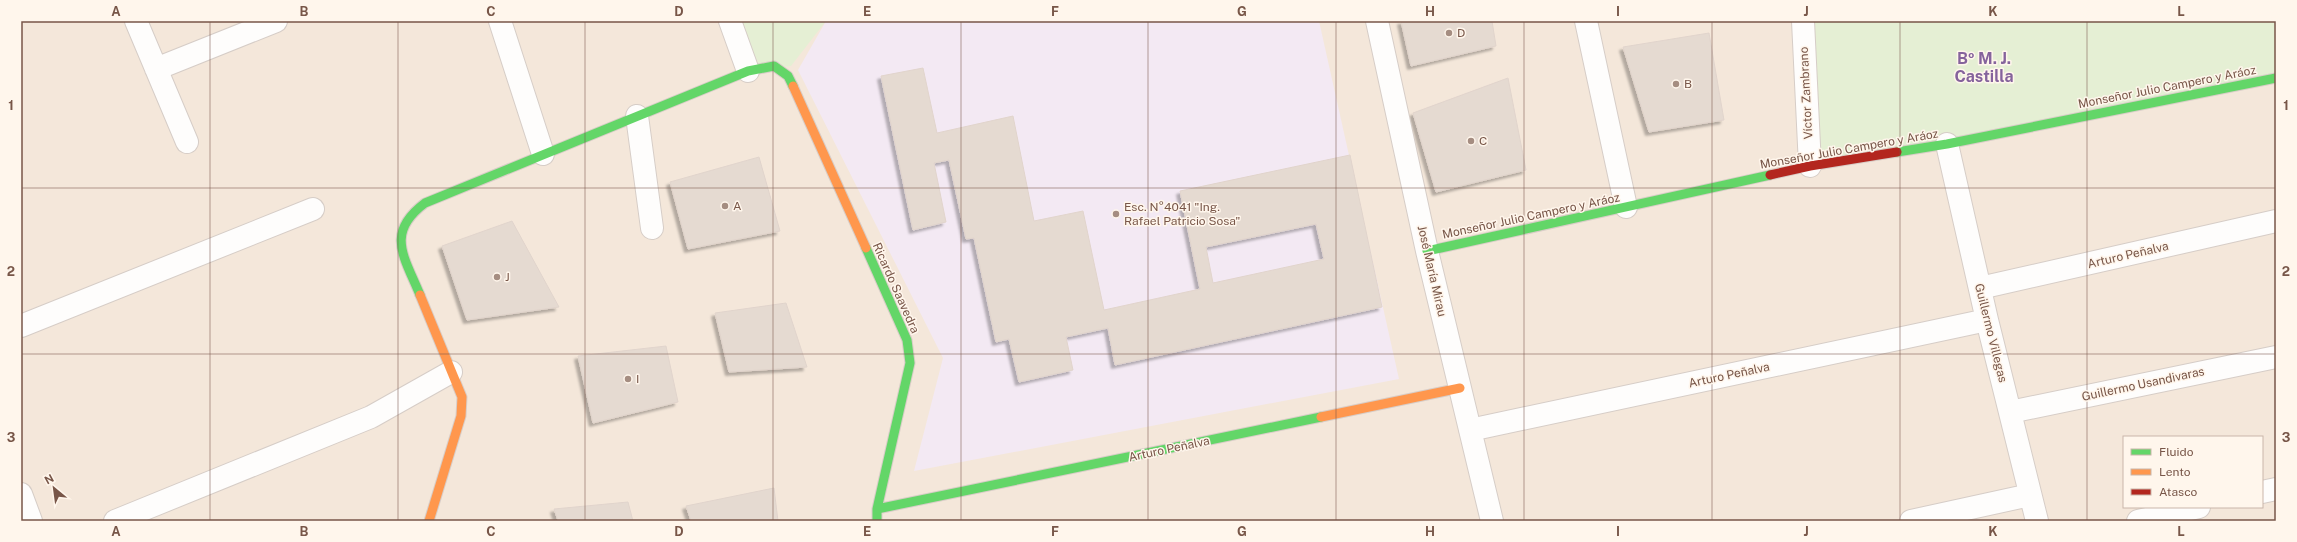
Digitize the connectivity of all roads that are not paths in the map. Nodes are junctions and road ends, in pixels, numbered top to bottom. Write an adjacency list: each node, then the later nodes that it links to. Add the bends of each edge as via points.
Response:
1 (136, 21): 8 (street)
2 (276, 21): 8 (street)
3 (500, 21): 14 (street)
4 (730, 21): 9 (street)
5 (1377, 21): 20 (street, José María Mirau)
6 (1586, 21): 16 (street)
7 (1803, 21): 15 (street, Víctor Zambrano)
8 (156, 69): 12 (street)
9 (748, 71): 11 (street); 34 (street, Ricardo Saavedra, via 774,66 788,76 907,340 910,363)
10 (2276, 78): 13 (street, Monseñor Julio Campero y Aráoz)
11 (638, 116): 14 (street); 19 (street)
12 (187, 142)
13 (1947, 144): 15 (street, Monseñor Julio Campero y Aráoz); 21 (street, Guillermo Villegas)
14 (544, 154): 25 (street, via 424,202 407,216 400,233 403,253)
15 (1810, 166): 16 (street, Monseñor Julio Campero y Aráoz)
16 (1626, 207): 20 (street, Monseñor Julio Campero y Aráoz)
17 (313, 209): 23 (street)
18 (2276, 221): 21 (street, Arturo Peñalva)
19 (652, 228)
20 (1427, 251): 26 (street, José María Mirau)
21 (1980, 288): 22 (street, Guillermo Villegas)
22 (1987, 320): 27 (street, Guillermo Villegas); 28 (street, Arturo Peñalva)
23 (21, 326)
24 (2276, 357): 27 (street, Guillermo Usandivaras)
25 (451, 372): 36 (street, via 371,417); 37 (street, via 462,397 461,416)
26 (1460, 388): 28 (street, José María Mirau); 34 (street, Arturo Peñalva)
27 (2010, 412): 32 (street, Guillermo Villegas)
28 (1470, 430): 39 (street, José María Mirau)
29 (2276, 489): 30 (street)
30 (2263, 492)
31 (21, 494): 35 (street)
32 (2030, 495): 40 (street); 41 (street, Guillermo Villegas)
33 (2195, 508): 42 (street)
34 (877, 509): 38 (street, Ricardo Saavedra)
35 (31, 521)
36 (115, 521)
37 (429, 521)
38 (877, 521)
39 (1492, 521)
40 (1911, 521)
41 (2037, 521)
42 (2138, 521)

